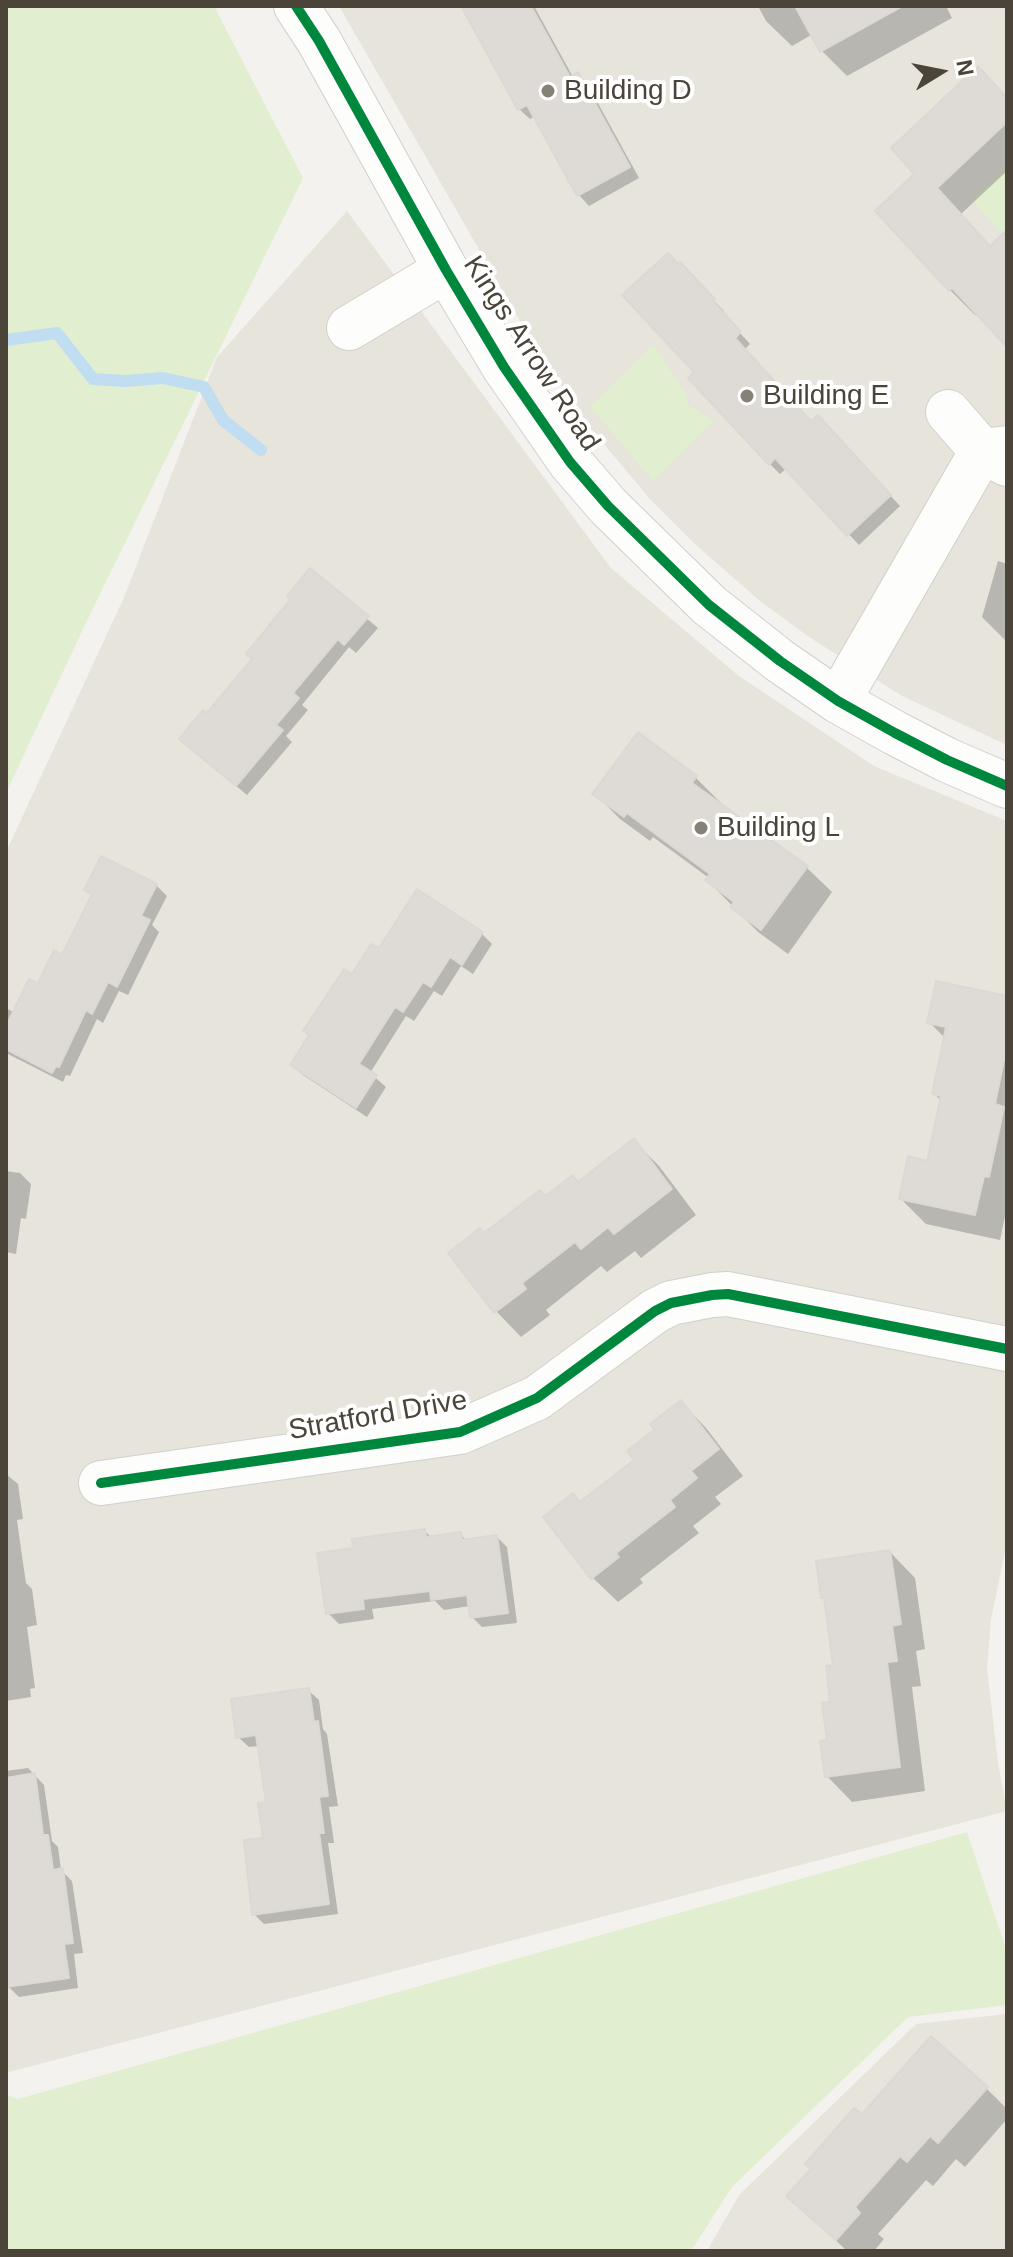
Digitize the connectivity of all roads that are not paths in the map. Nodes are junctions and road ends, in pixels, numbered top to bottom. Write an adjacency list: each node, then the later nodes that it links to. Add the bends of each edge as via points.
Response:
1 (296, 6): 2 (street, Kings Arrow Road)
2 (446, 270): 3 (street); 6 (street, Kings Arrow Road, via 536,415 608,506 709,605)
3 (349, 328)
4 (948, 412): 5 (street)
5 (999, 455): 6 (street)
6 (838, 701): 7 (street, Kings Arrow Road)
7 (1007, 786)
8 (1007, 1349): 9 (street, Stratford Drive, via 712,1295 655,1311 537,1398 460,1432)
9 (101, 1483)

